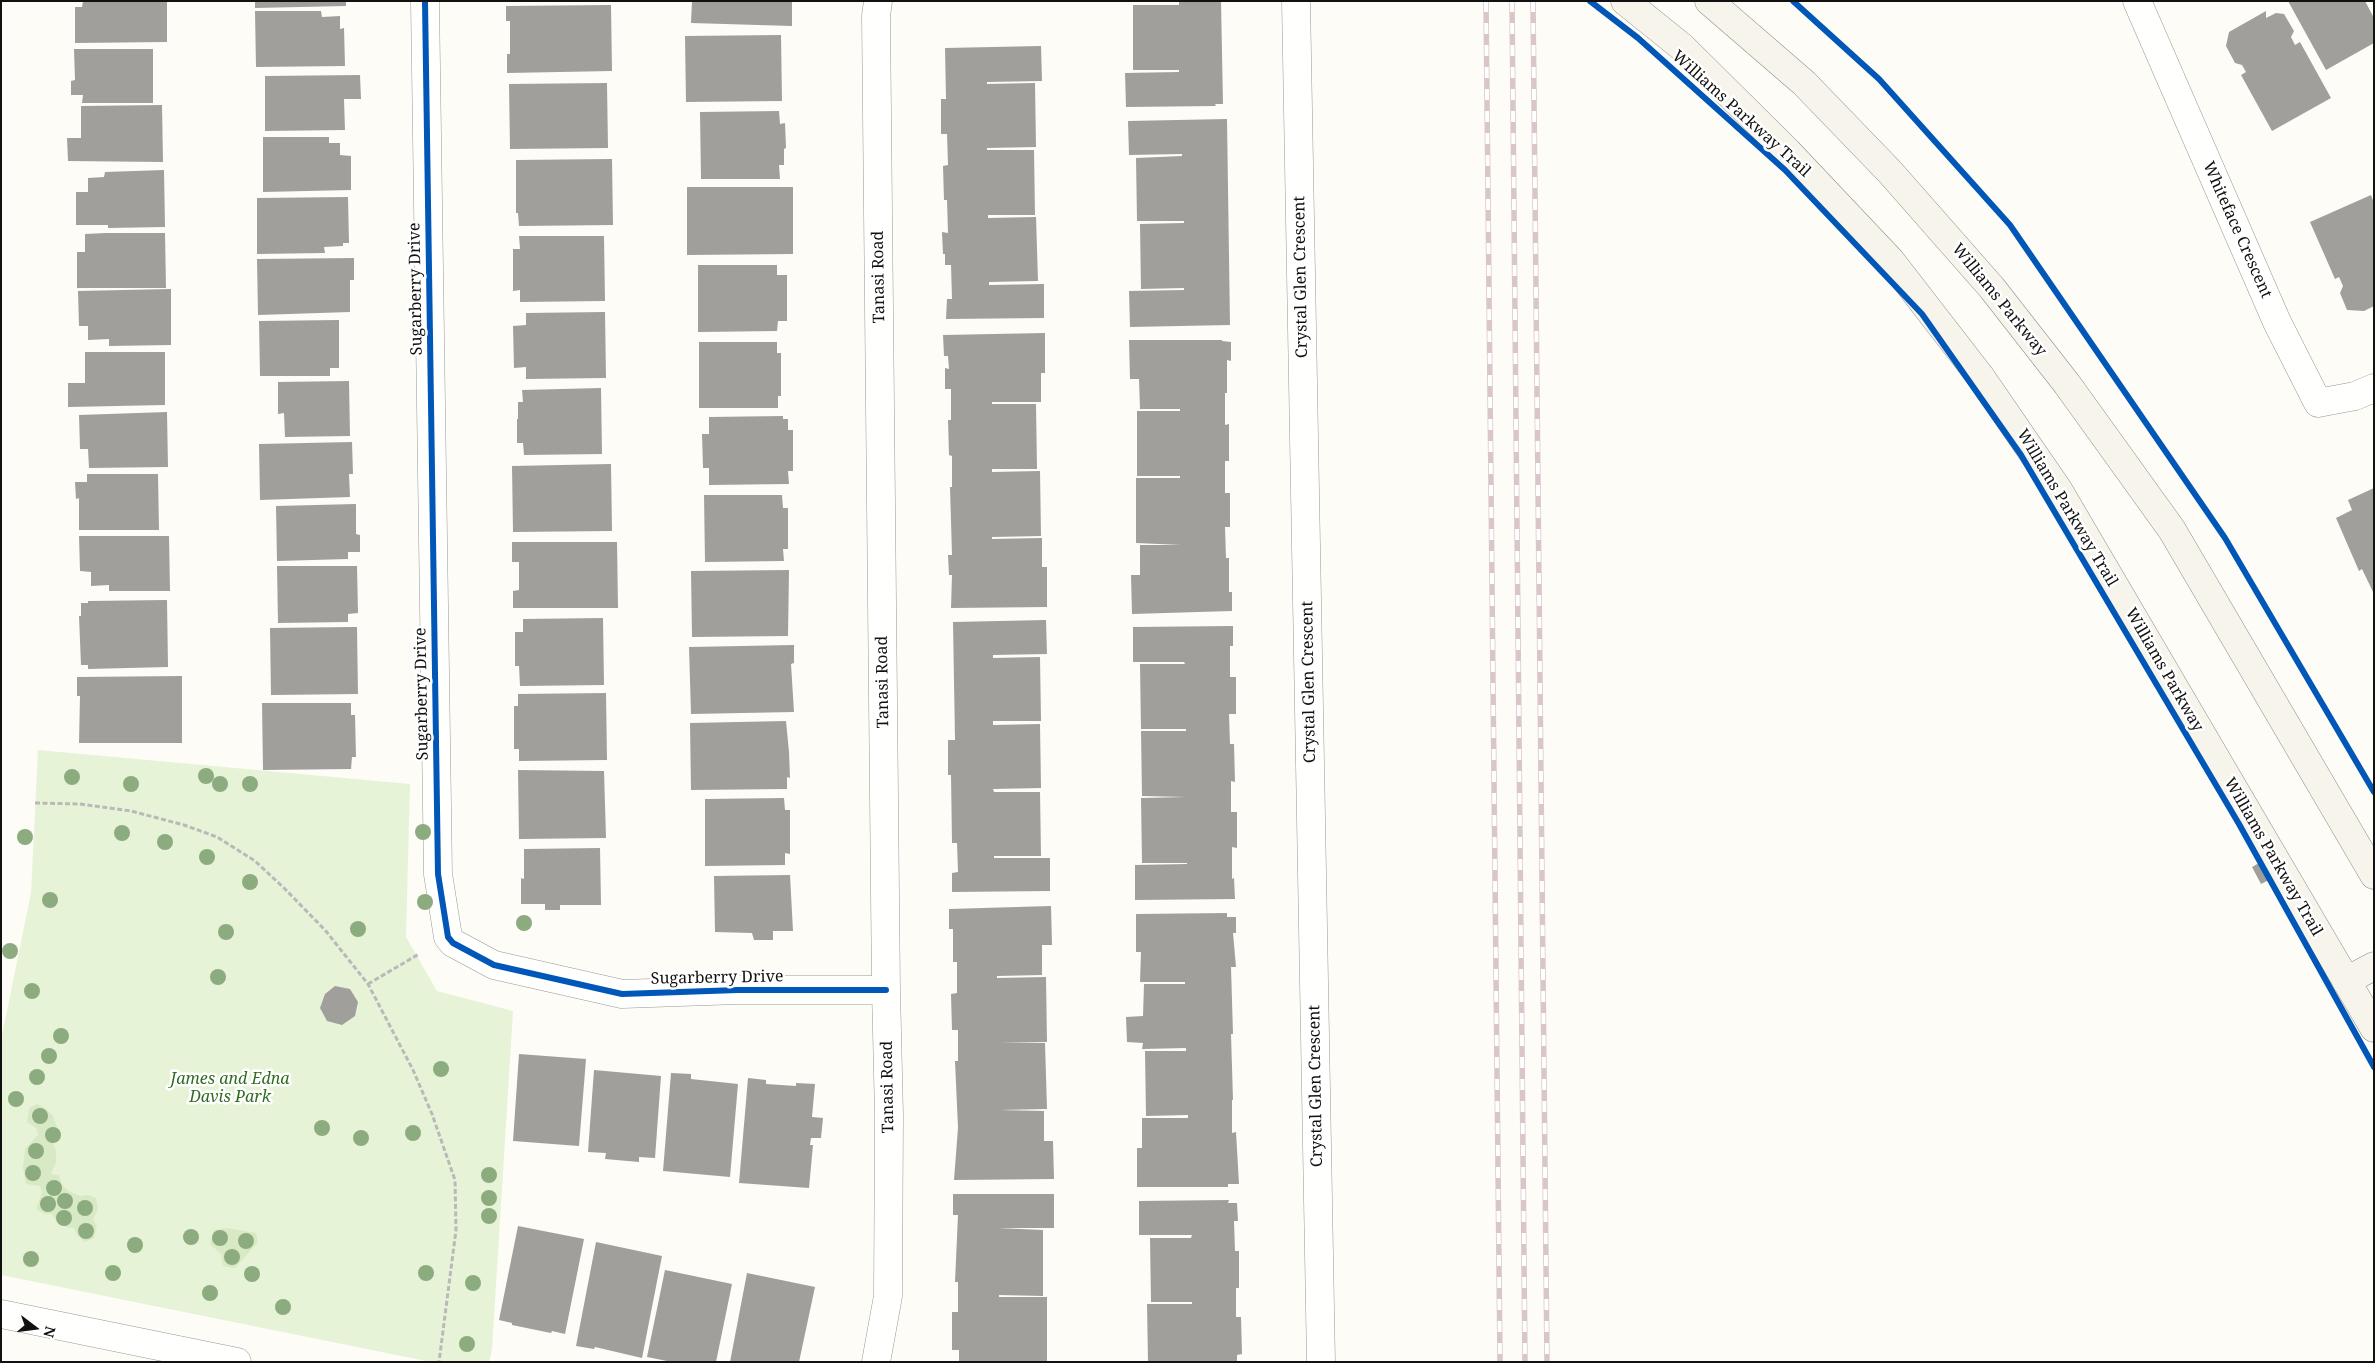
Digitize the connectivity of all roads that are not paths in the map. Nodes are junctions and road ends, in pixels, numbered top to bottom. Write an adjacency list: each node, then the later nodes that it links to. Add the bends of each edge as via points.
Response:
1 (425, 1): 11 (street, Sugarberry Drive, via 438,864 448,937 453,943 494,965 622,994)
2 (878, 1): 11 (street, Tanasi Road)
3 (1296, 1): 16 (street, Crystal Glen Crescent)
4 (1625, 1): 10 (main road, Williams Parkway, via 1682,47 1788,152 1891,261 1980,376 2059,491)
5 (1709, 1): 8 (main road, Williams Parkway, via 1804,83 1890,172 1992,288 2067,384 2172,530)
6 (2137, 1): 7 (street, Whiteface Crescent, via 2277,322 2318,403 2355,396)
7 (2374, 388)
8 (2374, 875)
9 (2374, 966): 10 (main road)
10 (2346, 981): 12 (main road, Williams Parkway)
11 (886, 990): 15 (street, Tanasi Road, via 888,1296)
12 (2374, 1028)
13 (1, 1314): 14 (street)
14 (237, 1362)
15 (876, 1362)
16 (1321, 1362)

